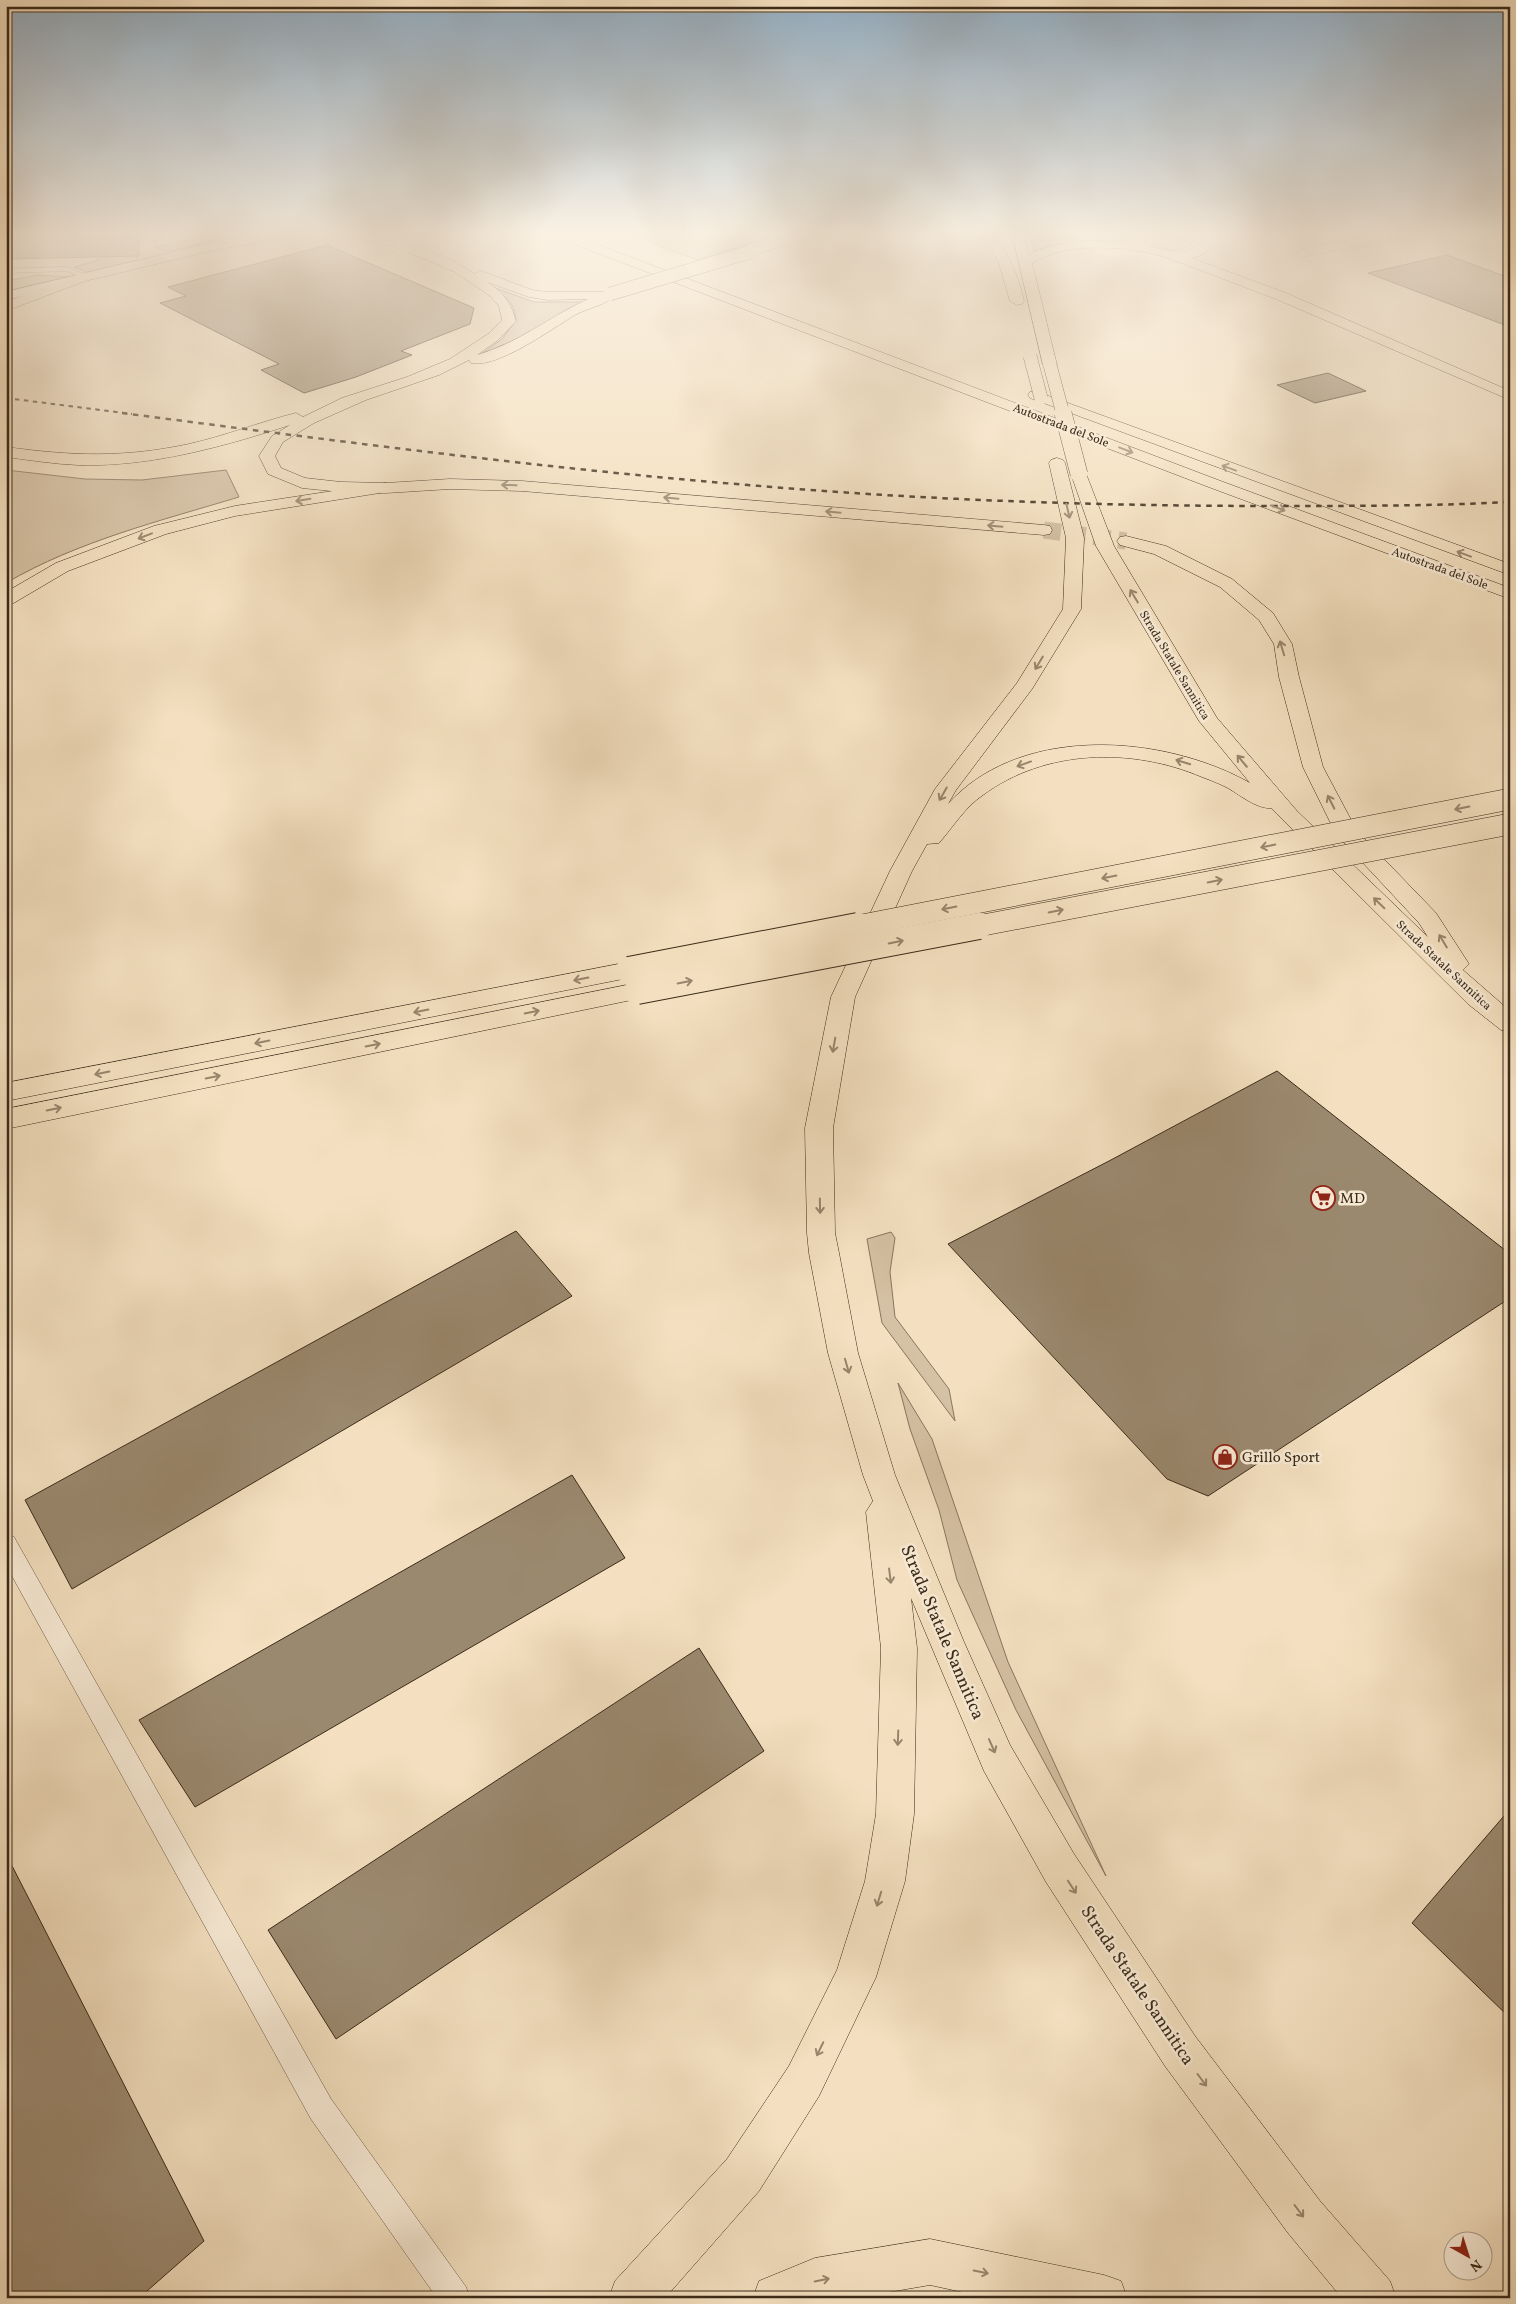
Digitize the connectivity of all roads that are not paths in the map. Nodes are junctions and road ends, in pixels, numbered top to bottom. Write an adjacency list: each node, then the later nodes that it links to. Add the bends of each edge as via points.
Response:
1 (489, 341): 7 (main road)
2 (525, 341): 7 (main road, via 496,354)
3 (839, 341): 16 (main road, Autostrada del Sole, one-way to 16)
4 (1044, 341): 19 (main road, Strada Statale Sannitica, one-way to 4, bridge, via 1208,721 1105,546 1079,474)
5 (1381, 341): 10 (main road)
6 (1029, 352): 21 (main road, one-way to 21, bridge, via 1075,538 1072,609 1025,686 946,789)
7 (446, 368): 9 (main road)
8 (1025, 391): 15 (main road, Autostrada del Sole, one-way to 8)
9 (364, 395): 11 (main road, via 231,439 177,451 79,460); 12 (main road, via 309,420 277,439 267,456 274,471 302,483)
10 (1510, 396)
11 (6, 452)
12 (386, 488): 13 (main road, one-way to 12, via 522,486 450,484); 17 (main road, one-way to 17, via 235,511 160,530 62,567)
13 (1044, 530)
14 (1126, 541): 23 (main road, one-way to 14, via 1428,918 1347,834 1313,767 1282,644 1266,617 1226,583 1160,550)
15 (1510, 570)
16 (1510, 594)
17 (6, 600)
18 (1510, 799): 22 (main road, one-way to 22, bridge)
19 (1289, 816): 21 (main road, one-way to 21, via 1253,792 1180,760 1116,750 1046,757 1018,765 974,791); 23 (main road, Strada Statale Sannitica, one-way to 19)
20 (1510, 824): 22 (main road, one-way to 20, bridge)
21 (901, 871): 27 (main road, Strada Statale Sannitica, one-way to 27, via 843,997 820,1128 824,1253 843,1353)
22 (633, 980): 25 (main road, one-way to 25); 26 (main road, one-way to 22)
23 (1477, 998): 24 (main road, Strada Statale Sannitica)
24 (1510, 1024)
25 (6, 1092)
26 (6, 1118)
27 (878, 1475): 30 (main road, one-way to 30, via 899,1648 895,1814 885,1881 856,1977 804,2081 743,2175); 33 (main road, Strada Statale Sannitica, one-way to 33, via 948,1648 997,1758 1060,1868 1180,2051 1304,2217)
28 (6, 1544): 29 (lane, via 321,2109)
29 (455, 2298)
30 (632, 2298)
31 (776, 2298): 32 (main road, one-way to 32, via 815,2281 930,2262)
32 (1104, 2298)
33 (1373, 2298)

